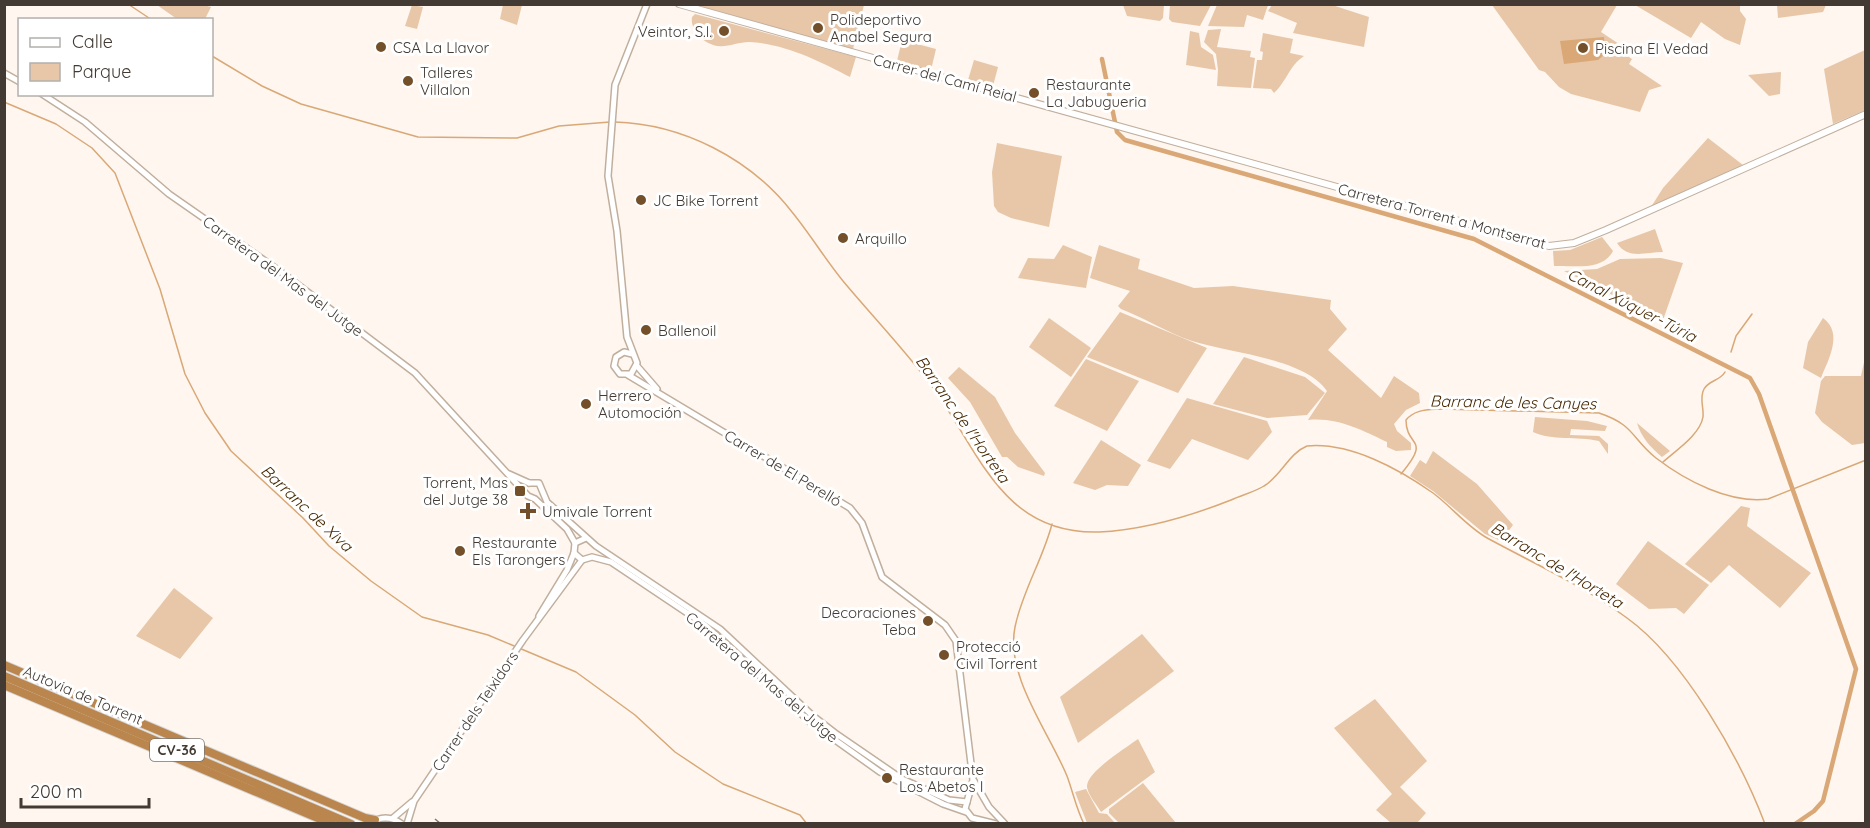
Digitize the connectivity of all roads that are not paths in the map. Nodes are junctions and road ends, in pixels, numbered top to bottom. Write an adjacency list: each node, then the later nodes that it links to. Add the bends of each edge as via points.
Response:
1 (640, 4): 4 (street)
2 (647, 4): 4 (street)
3 (679, 4): 9 (main road, Carrer del Camí Reial)
4 (641, 17): 10 (street, via 618,75 609,148 608,176 624,282)
5 (4, 74): 6 (street)
6 (18, 81)
7 (45, 96): 16 (street, Carretera del Mas del Jutge, via 85,122 168,194 415,372)
8 (1866, 114): 9 (main road, Carretera Torrent a Montserrat, via 1606,230 1574,243 1549,246)
9 (1109, 123)
10 (627, 337): 11 (street); 12 (street)
11 (621, 353): 12 (street); 14 (street, via 614,366 620,374)
12 (632, 354): 13 (street)
13 (637, 366): 14 (street); 15 (street, Carrer de El Perelló)
14 (628, 375): 15 (street, Carrer de El Perelló)
15 (663, 394): 31 (street, Carrer de El Perelló, via 850,508 862,523 882,577 950,630 957,641)
16 (509, 474): 17 (street, Carretera del Mas del Jutge); 18 (street, Carretera del Mas del Jutge)
17 (529, 483): 18 (street); 19 (street, via 539,483)
18 (525, 491): 20 (street)
19 (542, 493): 20 (street); 21 (street, via 552,508)
20 (535, 499): 22 (street, via 567,529)
21 (587, 538): 22 (street); 23 (street)
22 (575, 543): 24 (street)
23 (596, 546): 25 (street); 33 (street, Carretera del Mas del Jutge, via 714,624 813,716 883,767 949,801)
24 (574, 553): 26 (street); 27 (street, Carrer dels Teixidors)
25 (592, 557): 26 (street); 37 (street, Carretera del Mas del Jutge, via 610,562 705,625 810,722 880,772)
26 (582, 560): 27 (street, Carrer dels Teixidors)
27 (537, 620): 35 (street, Carrer dels Teixidors)
28 (4, 665): 40 (highway)
29 (4, 676): 43 (highway, Autovia de Torrent / CV-36)
30 (4, 685): 34 (highway, Autovia de Torrent / CV-36)
31 (973, 780): 32 (street); 33 (street)
32 (982, 796): 33 (street); 36 (street)
33 (968, 800): 37 (street)
34 (277, 801): 41 (highway); 42 (highway, Autovia de Torrent / CV-36)
35 (414, 801): 38 (street, Carrer dels Teixidors); 45 (street, Carrer dels Teixidors)
36 (989, 807): 39 (street); 47 (street)
37 (966, 812): 39 (street)
38 (393, 818): 40 (street); 44 (street)
39 (981, 819): 46 (street)
40 (372, 822)
41 (325, 824)
42 (332, 824)
43 (351, 824)
44 (402, 824)
45 (407, 824)
46 (996, 824)
47 (1005, 824)

